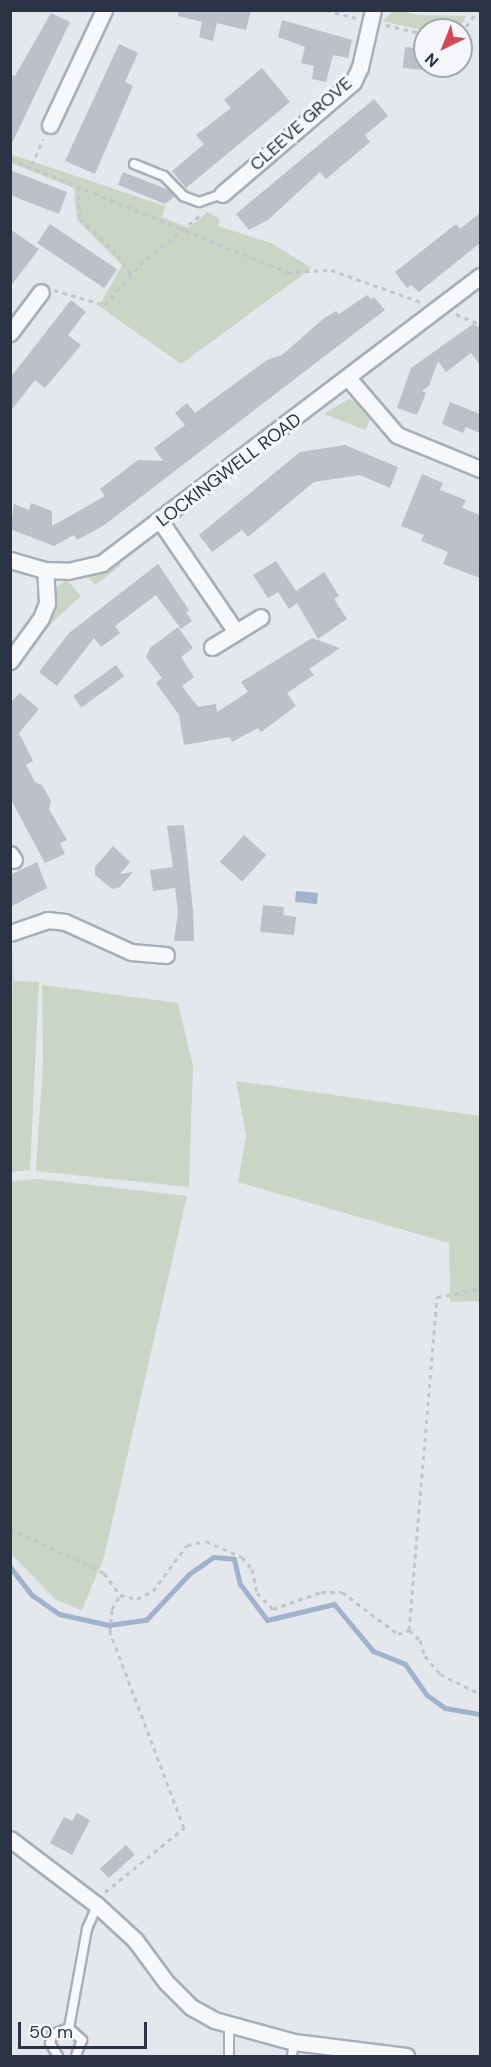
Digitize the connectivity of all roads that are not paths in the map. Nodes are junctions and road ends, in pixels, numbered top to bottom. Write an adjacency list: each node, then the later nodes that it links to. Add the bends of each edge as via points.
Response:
1 (104, 10): 3 (street)
2 (373, 10): 5 (street, CLEEVE GROVE, via 353,82)
3 (50, 125)
4 (134, 164): 5 (lane, via 164,176 183,196 199,202)
5 (222, 194)
6 (480, 276): 9 (street, LOCKINGWELL ROAD)
7 (41, 292): 8 (street)
8 (10, 333)
9 (348, 378): 10 (street, via 397,435); 11 (street, LOCKINGWELL ROAD)
10 (480, 469)
11 (161, 522): 13 (street, LOCKINGWELL ROAD, via 102,563 68,572); 15 (street)
12 (10, 560): 13 (street, LOCKINGWELL ROAD)
13 (45, 570): 17 (street, via 46,603 41,618)
14 (261, 617): 15 (street)
15 (236, 632): 16 (street)
16 (212, 647)
17 (10, 661)
18 (10, 933): 19 (street, via 47,920 65,922 131,952)
19 (166, 955)
20 (10, 1839): 21 (street)
21 (97, 1905): 22 (street, via 135,1940 190,2007); 23 (lane, via 87,1929)
22 (229, 2024): 24 (street); 28 (lane)
23 (69, 2028): 26 (lane, via 53,2034 50,2043); 27 (lane, via 82,2040)
24 (293, 2049): 25 (street)
25 (346, 2053): 29 (street)
26 (58, 2056)
27 (76, 2056)
28 (229, 2056)
29 (406, 2056)

